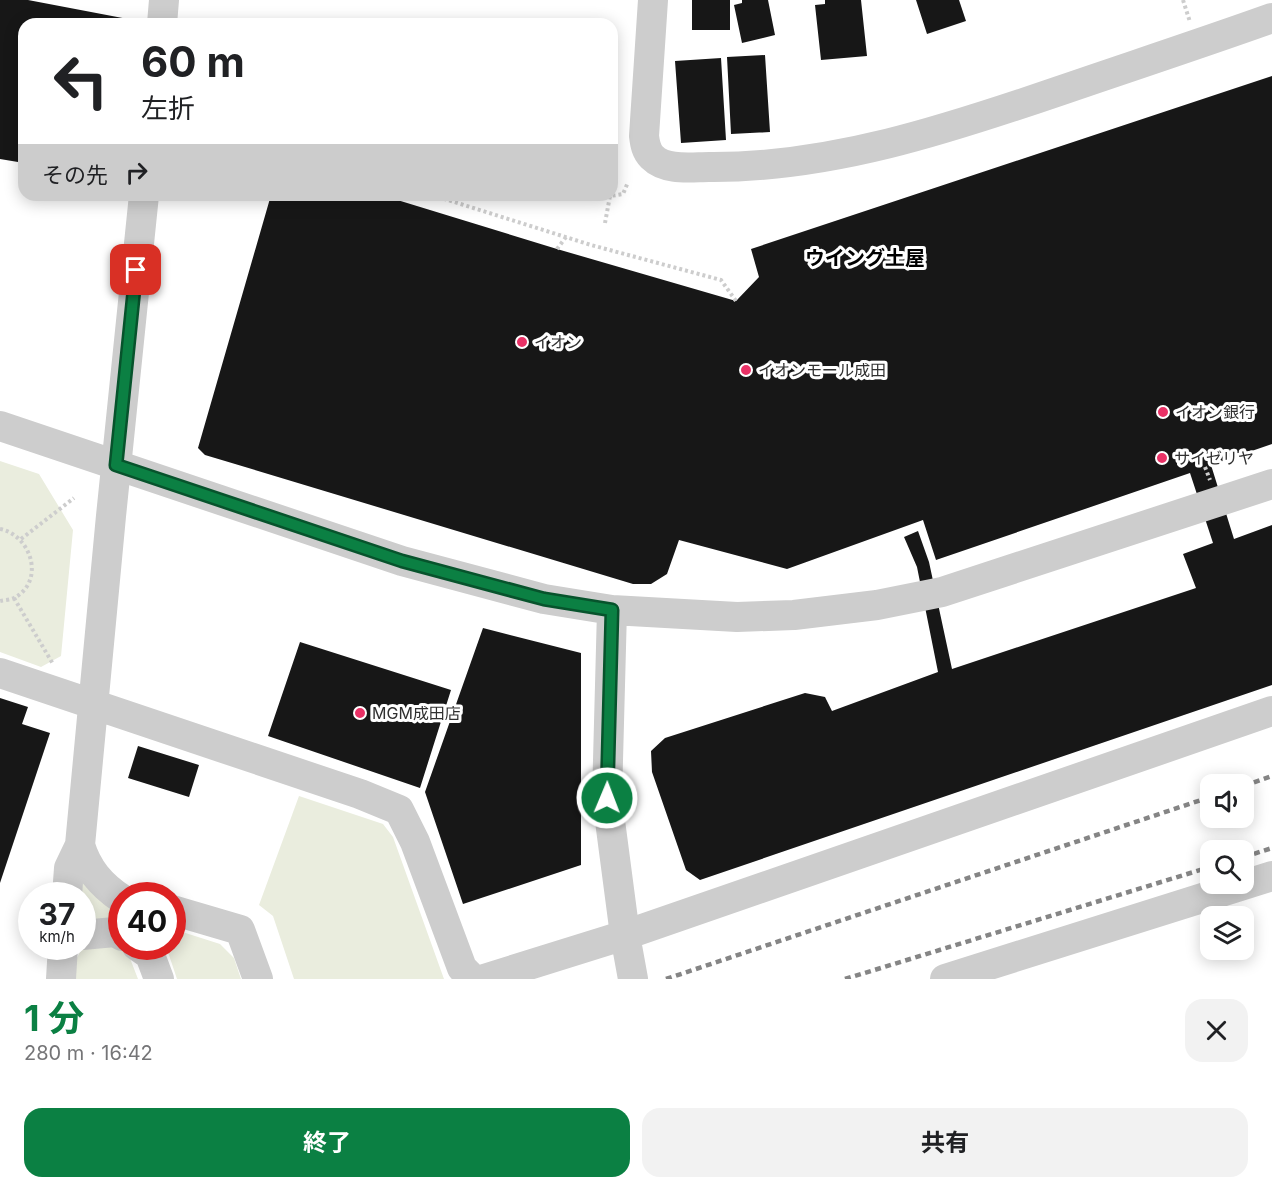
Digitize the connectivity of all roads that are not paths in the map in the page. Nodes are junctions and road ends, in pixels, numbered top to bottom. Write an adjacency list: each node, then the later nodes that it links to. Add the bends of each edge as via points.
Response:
1 (164, 0): 3 (street)
2 (653, 0): 4 (street, via 644,136 653,158 676,166 726,167 789,161 894,142 998,112)
3 (162, 18)
4 (1272, 18)
5 (143, 201): 7 (street)
6 (0, 426): 7 (street)
7 (116, 465): 9 (street, via 402,561 544,599); 11 (street)
8 (1272, 484): 9 (street, via 942,592 877,605 737,617)
9 (612, 610): 18 (street, via 607,798)
10 (0, 673): 11 (street)
11 (92, 705): 13 (street); 24 (street, via 399,810 415,842 462,968)
12 (1272, 711): 18 (street)
13 (80, 845): 15 (street, via 69,868); 16 (street, via 85,863)
14 (1272, 876): 27 (street)
15 (68, 882)
16 (108, 890)
17 (186, 914): 23 (street, via 240,930)
18 (625, 935): 25 (street); 26 (street)
19 (62, 960): 21 (street)
20 (152, 960): 22 (street)
21 (61, 979)
22 (159, 979)
23 (258, 979)
24 (473, 979)
25 (483, 979)
26 (633, 979)
27 (945, 979)

